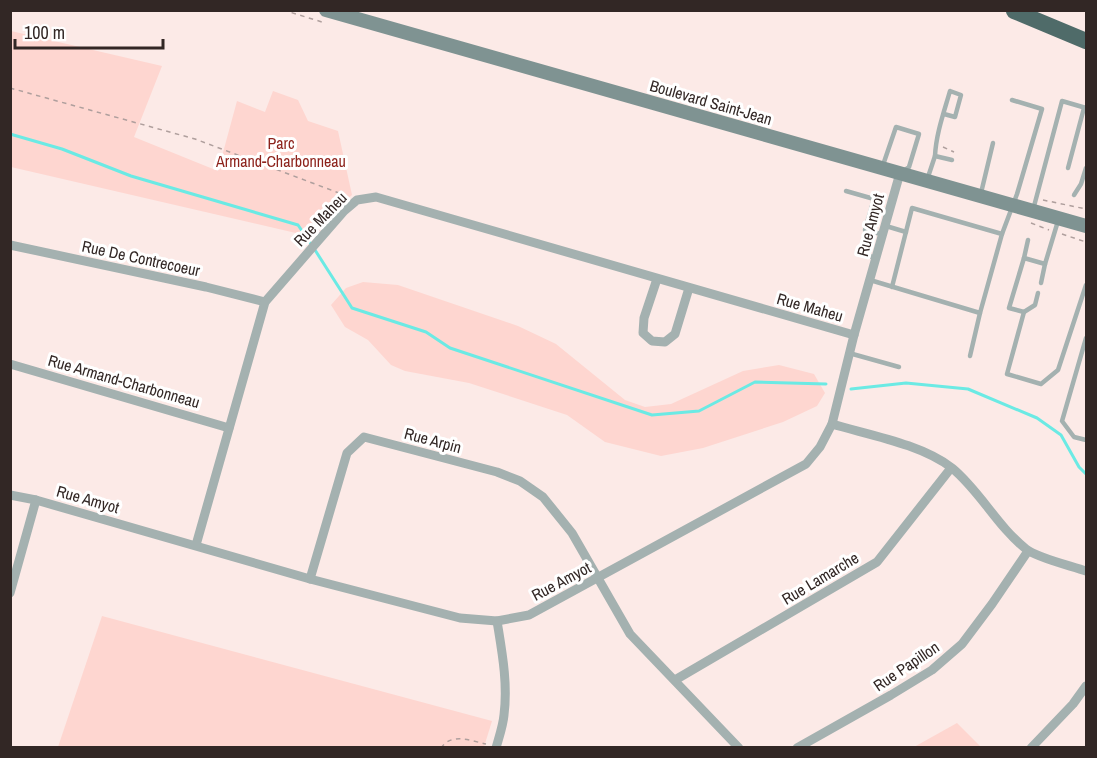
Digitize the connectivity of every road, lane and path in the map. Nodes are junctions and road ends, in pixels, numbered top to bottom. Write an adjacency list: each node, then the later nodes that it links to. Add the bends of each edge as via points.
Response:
1 (326, 10): 14 (street, Boulevard Saint-Jean)
2 (1013, 11): 3 (highway); 4 (highway)
3 (1086, 28)
4 (1086, 41)
5 (10, 88): 22 (path, via 195,139)
6 (1012, 100): 23 (lane, via 1041,110)
7 (1085, 108): 15 (lane); 25 (lane, via 1062,101)
8 (944, 114): 8 (lane, via 950,91 961,95 955,117); 12 (lane)
9 (993, 143): 20 (lane)
10 (941, 147): 11 (path)
11 (954, 151)
12 (935, 156): 13 (lane); 18 (lane)
13 (952, 160)
14 (882, 168): 17 (street, Boulevard Saint-Jean); 17 (lane, via 896,127 919,134 909,167)
15 (1068, 168)
16 (1086, 168): 21 (lane)
17 (900, 173): 18 (street, Boulevard Saint-Jean); 29 (street, Rue Amyot)
18 (927, 181): 20 (street, Boulevard Saint-Jean)
19 (846, 191): 29 (lane, via 874,199 865,230)
20 (980, 195): 23 (street, Boulevard Saint-Jean)
21 (1074, 195)
22 (357, 200): 40 (street, Rue Maheu, via 376,197); 47 (street, Rue Maheu)
23 (1012, 205): 25 (street, Boulevard Saint-Jean); 32 (lane)
24 (1086, 210): 25 (path)
25 (1034, 211): 26 (street, Boulevard Saint-Jean); 28 (path)
26 (1058, 218): 27 (street, Boulevard Saint-Jean); 39 (lane)
27 (1086, 226)
28 (1049, 230)
29 (885, 231): 30 (lane); 37 (street, Rue Amyot)
30 (906, 232): 32 (lane, via 912,208); 44 (lane)
31 (1060, 233): 34 (path)
32 (1002, 234): 49 (lane)
33 (1028, 240): 38 (lane)
34 (1086, 242)
35 (10, 246): 47 (street, Rue De Contrecoeur)
36 (859, 253): 37 (lane)
37 (877, 258): 41 (street, Rue Amyot)
38 (1023, 258): 39 (lane); 48 (lane, via 1009,308)
39 (1045, 264): 42 (lane)
40 (657, 279): 45 (street, Rue Maheu); 45 (street, via 644,318 643,333 652,341 665,342 675,334)
41 (870, 280): 44 (lane); 50 (street, Rue Amyot)
42 (1041, 283)
43 (1086, 285): 48 (lane, via 1058,370 1041,384 1007,374)
44 (892, 287): 49 (lane)
45 (689, 288): 50 (street, Rue Maheu)
46 (1038, 293): 48 (lane, via 1035,305)
47 (265, 302): 57 (street, Rue Maheu)
48 (1024, 312)
49 (980, 313): 53 (lane)
50 (854, 335): 52 (street, Rue Amyot)
51 (1086, 338): 58 (lane, via 1062,421 1074,437)
52 (849, 353): 55 (lane); 56 (street, Rue Amyot)
53 (970, 356)
54 (10, 364): 57 (street, Rue Armand-Charbonneau)
55 (899, 367)
56 (832, 424): 59 (street, via 925,453); 65 (street, Rue Amyot, via 806,464)
57 (229, 428): 62 (street, Rue Maheu)
58 (1086, 440)
59 (951, 468): 63 (street); 69 (street, Rue Lamarche, via 877,562)
60 (10, 495): 61 (street, Rue Amyot)
61 (36, 500): 62 (street, Rue Amyot); 67 (street)
62 (196, 545): 66 (street, Rue Amyot)
63 (1028, 550): 64 (street); 74 (street, Rue Papillon, via 962,644 932,670)
64 (1086, 571)
65 (600, 578): 66 (street, Rue Arpin, via 543,497 520,481 364,437 347,453); 68 (street, Rue Amyot, via 529,615); 69 (street, via 630,634)
66 (310, 579): 68 (street, Rue Amyot, via 460,618)
67 (10, 593)
68 (496, 621): 72 (street, via 505,667 504,718)
69 (675, 680): 73 (street)
70 (1086, 686): 75 (street)
71 (441, 747): 72 (path, via 454,738)
72 (496, 747)
73 (740, 747)
74 (797, 747)
75 (1031, 747)

